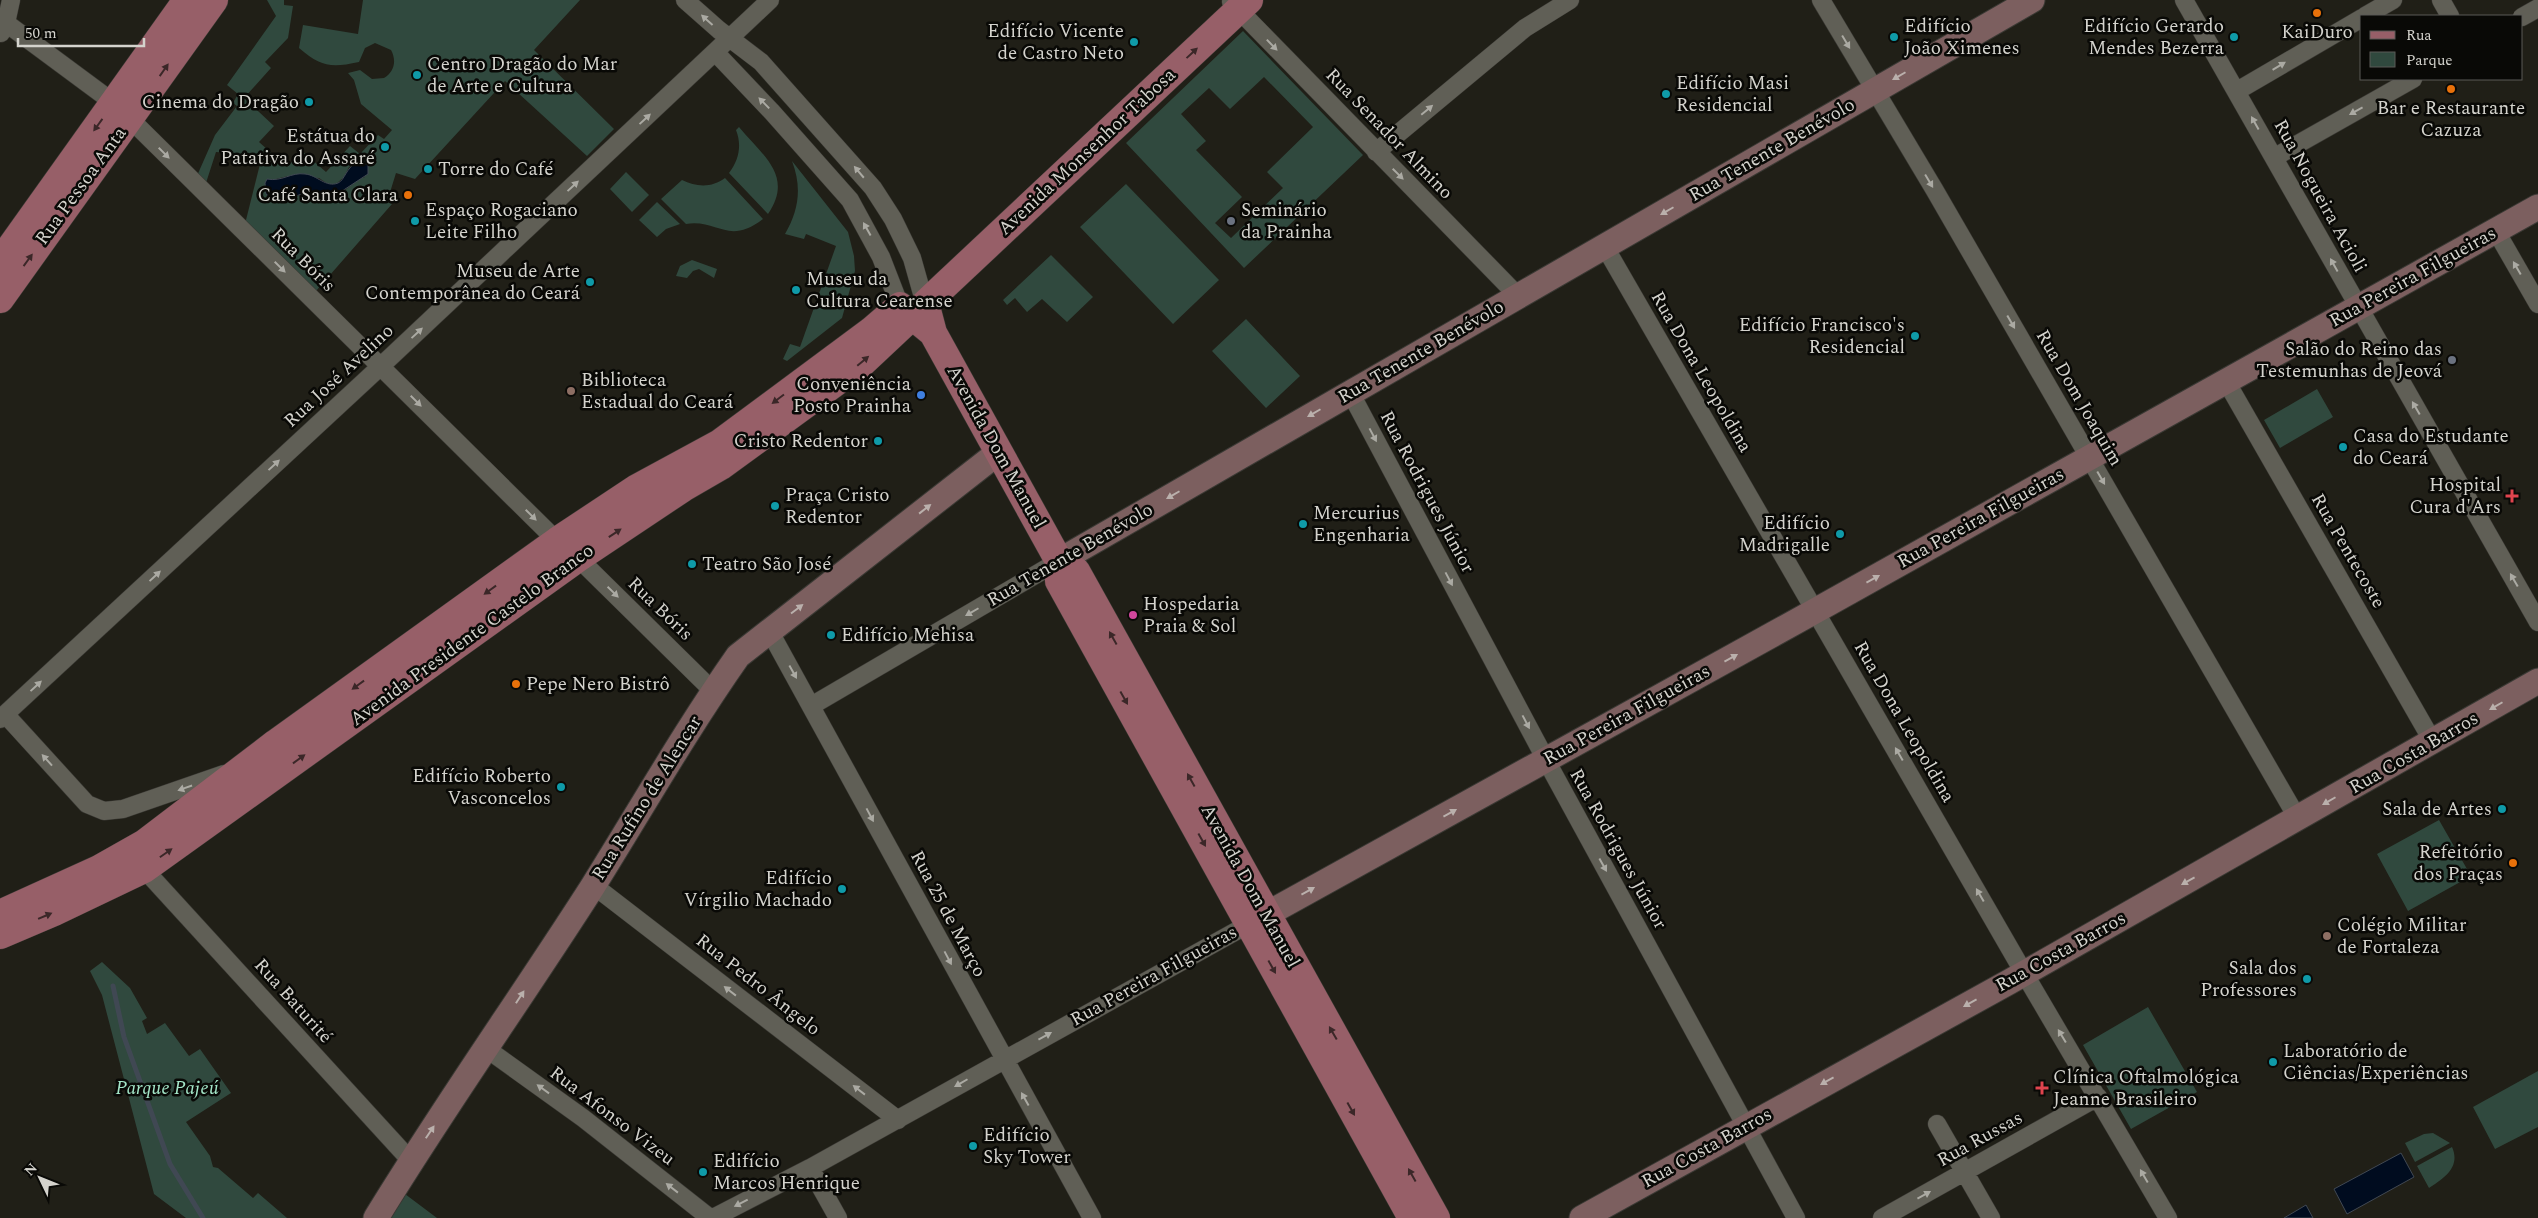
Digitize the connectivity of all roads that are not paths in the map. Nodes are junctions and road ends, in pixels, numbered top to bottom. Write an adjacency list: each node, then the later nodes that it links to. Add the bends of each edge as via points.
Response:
1 (11, 0): 18 (street)
2 (187, 0): 24 (main road, Rua Pessoa Anta)
3 (214, 0): 24 (main road, Rua Pessoa Anta, one-way to 3)
4 (685, 0): 19 (street, one-way to 4)
5 (770, 0): 19 (street, Rua José Avelino)
6 (1570, 0): 25 (street, one-way to 6, via 1525,28)
7 (1821, 0): 22 (street, Rua Dom Joaquim, one-way to 22)
8 (2032, 0): 22 (street, Rua Tenente Benévolo, one-way to 22)
9 (2184, 0): 23 (street, Rua Nogueira Acioli)
10 (2392, 0): 14 (street)
11 (2441, 0): 15 (street)
12 (1239, 3): 25 (street, Rua Senador Almino, one-way to 25); 35 (main road, Avenida Monsenhor Tabosa, one-way to 12)
13 (2538, 8): 16 (street)
14 (2366, 15)
15 (2449, 15)
16 (2523, 16)
17 (2360, 19): 23 (street, one-way to 17)
18 (3, 29): 24 (street, Rua Bóris)
19 (729, 38): 20 (street, Rua José Avelino); 35 (street, one-way to 19, via 912,258 873,188 761,62)
20 (715, 52): 35 (street, one-way to 20, via 850,200); 36 (street, Rua José Avelino, one-way to 20)
21 (2412, 80): 26 (street, one-way to 26)
22 (1875, 90): 29 (street, Rua Tenente Benévolo, one-way to 29); 40 (street, Rua Dom Joaquim, one-way to 40)
23 (2237, 90): 26 (street, Rua Nogueira Acioli, one-way to 23)
24 (121, 111): 30 (main road, Rua Pessoa Anta, one-way to 30); 32 (main road, Rua Pessoa Anta, one-way to 24); 36 (street, Rua Bóris, one-way to 36)
25 (1376, 152): 31 (street, Rua Senador Almino, one-way to 31)
26 (2275, 157): 34 (street, Rua Nogueira Acioli, one-way to 26)
27 (2538, 207): 28 (street, Rua Pereira Filgueiras)
28 (2496, 231): 33 (street, one-way to 28); 34 (street, Rua Pereira Filgueiras)
29 (1605, 247): 31 (street, Rua Tenente Benévolo); 44 (street, Rua Dona Leopoldina)
30 (0, 262)
31 (1518, 296): 38 (street, Rua Tenente Benévolo)
32 (0, 299)
33 (2538, 304)
34 (2358, 308): 37 (street, Rua Pereira Filgueiras); 45 (street, Rua Nogueira Acioli, one-way to 34)
35 (918, 315): 39 (main road, Avenida Dom Manuel); 41 (main road, Avenida Presidente Castelo Branco, one-way to 41, via 870,331 720,443 637,488); 42 (main road, Avenida Presidente Castelo Branco, one-way to 35, via 721,466 862,363)
36 (381, 366): 41 (street, Rua Bóris, one-way to 41); 50 (street, Rua José Avelino, one-way to 36)
37 (2226, 381): 40 (street, Rua Pereira Filgueiras); 51 (street, Rua Pentecoste)
38 (1350, 392): 43 (street, Rua Tenente Benévolo, one-way to 43); 52 (street, Rua Rodrigues Júnior, one-way to 52)
39 (999, 452): 43 (main road, Avenida Dom Manuel); 46 (street, Rua Rufino de Alencar, one-way to 39)
40 (2089, 457): 44 (street, Rua Pereira Filgueiras, one-way to 40); 54 (street, Rua Dom Joaquim, one-way to 54)
41 (557, 541): 53 (main road, Avenida Presidente Castelo Branco, one-way to 53)
42 (578, 558): 48 (street, Rua Bóris, one-way to 48); 55 (main road, Avenida Presidente Castelo Branco, one-way to 42)
43 (1059, 561): 49 (street, Rua Tenente Benévolo, one-way to 49); 59 (main road, Avenida Dom Manuel, via 1059,580)
44 (1815, 611): 52 (street, Rua Pereira Filgueiras, one-way to 44); 61 (street, Rua Dona Leopoldina, one-way to 44)
45 (2538, 622)
46 (769, 630): 48 (street, Rua Rufino de Alencar, via 738,656); 49 (street, Rua 25 de Março, one-way to 49)
47 (2538, 681): 51 (street, Rua Costa Barros, one-way to 51)
48 (713, 691): 57 (street, Rua Rufino de Alencar)
49 (811, 706): 63 (street, Rua 25 de Março, one-way to 63)
50 (3, 717): 53 (street, one-way to 50, via 123,809 104,811 87,804)
51 (2433, 742): 54 (street, Rua Costa Barros, one-way to 54)
52 (1546, 760): 59 (street, Rua Pereira Filgueiras, one-way to 52); 67 (street, Rua Rodrigues Júnior, one-way to 67)
53 (248, 766): 56 (main road, Avenida Presidente Castelo Branco)
54 (2298, 819): 61 (street, Rua Costa Barros, one-way to 61)
55 (144, 869): 56 (main road, Avenida Presidente Castelo Branco); 68 (street, Rua Baturité)
56 (104, 878): 58 (main road, Avenida Presidente Castelo Branco); 60 (main road, Avenida Presidente Castelo Branco, one-way to 56)
57 (593, 885): 62 (street, Rua Rufino de Alencar, one-way to 57); 65 (street, Rua Pedro Ângelo, one-way to 57)
58 (0, 914)
59 (1257, 920): 63 (street, Rua Pereira Filgueiras, one-way to 59); 75 (main road, Avenida Dom Manuel, one-way to 75); 76 (main road, Avenida Dom Manuel, one-way to 59, via 1361,1080)
60 (0, 935)
61 (2024, 973): 64 (street, Rua Dona Leopoldina, one-way to 61); 67 (street, Rua Costa Barros, one-way to 67)
62 (487, 1049): 68 (street, Rua Rufino de Alencar, one-way to 62); 72 (street, Rua Afonso Vizeu, one-way to 62)
63 (1003, 1059): 65 (street, Rua Pereira Filgueiras, one-way to 65); 74 (street, Rua 25 de Março, one-way to 63)
64 (2098, 1097): 70 (street, Rua Russas); 81 (street, Rua Dona Leopoldina, one-way to 64)
65 (898, 1120): 69 (street, Rua Pereira Filgueiras)
66 (1937, 1124): 70 (street)
67 (1746, 1126): 77 (street, Rua Costa Barros); 78 (street, Rua Rodrigues Júnior)
68 (411, 1161): 71 (street, Rua Rufino de Alencar)
69 (810, 1168): 72 (street, Rua Pereira Filgueiras, one-way to 72); 73 (street)
70 (1965, 1172): 79 (street, Rua Russas, one-way to 70); 80 (street)
71 (376, 1218)
72 (712, 1218)
73 (838, 1218)
74 (1092, 1218)
75 (1412, 1218)
76 (1436, 1218)
77 (1582, 1218)
78 (1796, 1218)
79 (1882, 1218)
80 (1991, 1218)
81 (2168, 1218)

